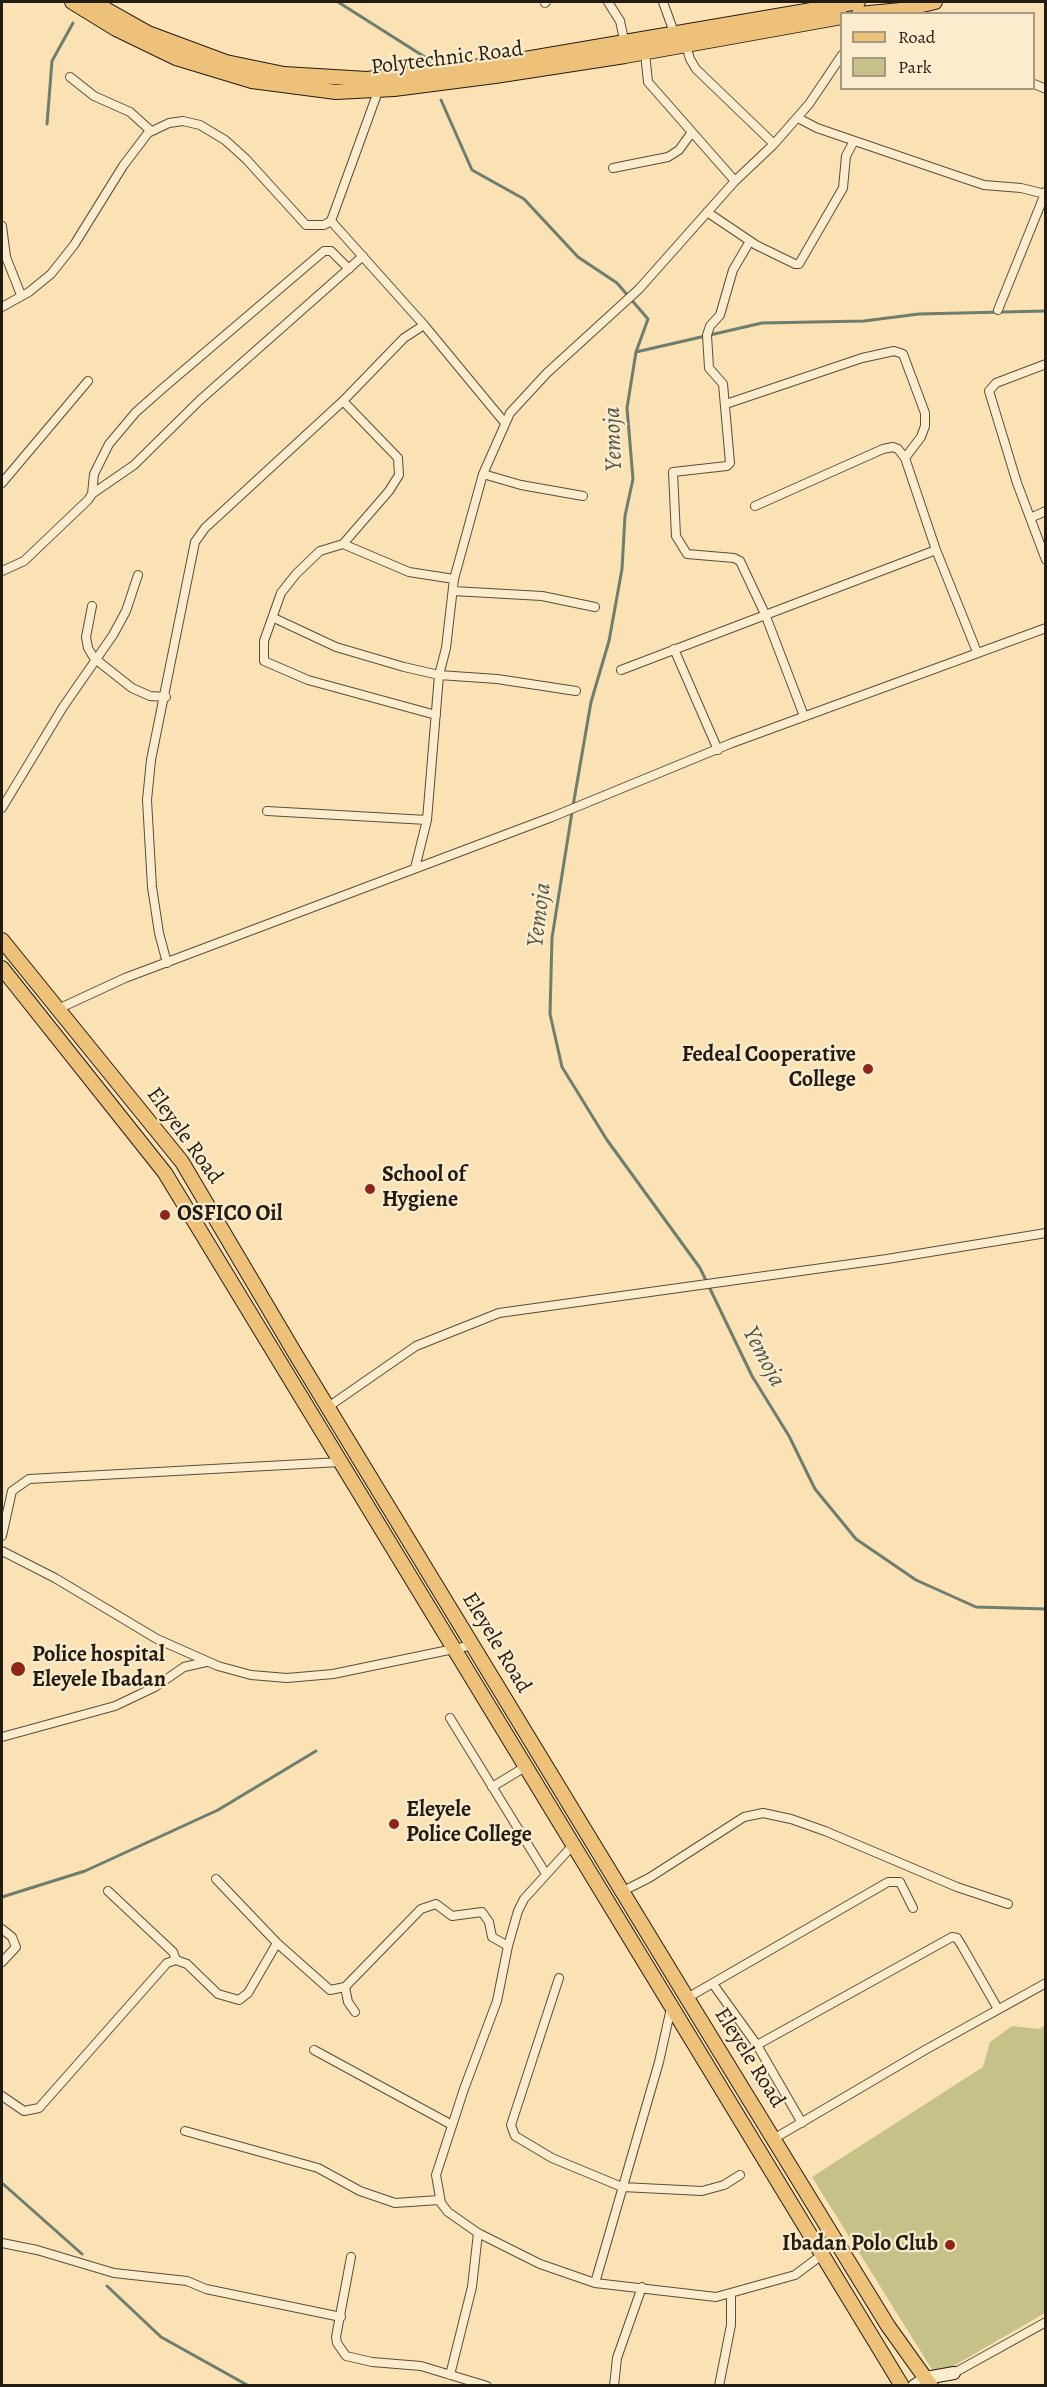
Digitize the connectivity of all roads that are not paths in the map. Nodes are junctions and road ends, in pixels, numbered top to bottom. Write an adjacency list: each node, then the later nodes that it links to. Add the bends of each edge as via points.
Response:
1 (72, 2): 15 (main road, Polytechnic Road, via 145,44 226,74 314,90)
2 (93, 2): 15 (main road, Polytechnic Road, via 148,33 226,62 312,78)
3 (608, 2): 10 (street, via 620,21)
4 (859, 2): 9 (main road, Polytechnic Road)
5 (935, 2): 7 (main road)
6 (667, 3): 9 (street)
7 (903, 12)
8 (840, 16): 11 (main road, Polytechnic Road)
9 (675, 35): 10 (main road, Polytechnic Road)
10 (625, 44): 15 (main road, Polytechnic Road)
11 (686, 45): 12 (main road, Polytechnic Road); 20 (street, via 696,69)
12 (645, 53): 15 (main road, Polytechnic Road, via 454,82); 18 (street, via 648,82)
13 (840, 58): 16 (street)
14 (70, 77): 17 (street, via 94,96 130,112)
15 (380, 84): 25 (street)
16 (798, 118): 19 (street); 20 (street)
17 (151, 131): 25 (street, via 183,121 200,125 246,159 306,225); 30 (street, via 123,166 74,245 51,274)
18 (692, 132): 21 (street, via 679,150 668,157); 22 (street)
19 (854, 141): 23 (street, via 984,185); 27 (street, via 846,156 843,188 799,264)
20 (774, 144): 22 (street)
21 (613, 168)
22 (735, 181): 24 (street)
23 (1045, 193): 32 (street)
24 (707, 212): 27 (street); 38 (street, via 639,289 516,404)
25 (332, 221): 28 (street)
26 (2, 226): 30 (street, via 6,257)
27 (750, 241): 37 (street, via 733,270 720,315 710,326 707,339 709,368 723,384)
28 (363, 256): 29 (street); 33 (street)
29 (349, 269): 42 (street, via 200,400 135,465); 42 (street, via 331,251 324,251 162,389 109,444 94,474)
30 (21, 296): 31 (street)
31 (2, 307)
32 (998, 310)
33 (424, 325): 36 (street, via 404,338); 38 (street)
34 (1046, 364): 46 (street, via 996,383 989,391)
35 (88, 381): 41 (street)
36 (343, 401): 47 (street, via 398,458 400,465 389,491); 65 (street, via 205,528 195,542)
37 (726, 404): 39 (street, via 894,351 903,354 925,413 921,437); 56 (street, via 730,463 673,472 676,536 687,554 740,561)
38 (504, 423): 40 (street)
39 (905, 458): 44 (street, via 893,447 883,449); 48 (street)
40 (483, 474): 43 (street); 52 (street)
41 (2, 483)
42 (92, 494): 50 (street, via 24,561)
43 (583, 496)
44 (755, 506)
45 (1046, 511): 46 (street)
46 (1030, 518): 49 (street)
47 (343, 544): 52 (street, via 408,572); 57 (street, via 320,551 296,574 281,593)
48 (936, 550): 56 (street); 60 (street)
49 (1046, 560)
50 (2, 571)
51 (138, 575): 61 (street, via 126,611)
52 (454, 579): 53 (street)
53 (453, 591): 55 (street, via 542,596); 63 (street)
54 (92, 606): 61 (street, via 86,637)
55 (595, 607)
56 (765, 614): 59 (street); 67 (street)
57 (274, 618): 63 (street, via 336,647); 66 (street, via 264,641 264,661 308,680)
58 (1046, 628): 60 (street)
59 (674, 649): 62 (street); 68 (street)
60 (977, 652): 67 (street)
61 (94, 658): 65 (street, via 132,688 150,696); 69 (street)
62 (621, 670)
63 (439, 675): 64 (street, via 497,679); 66 (street)
64 (576, 692)
65 (166, 697): 74 (street, via 151,760 147,800 152,887)
66 (436, 715): 71 (street)
67 (804, 716): 68 (street)
68 (718, 750): 72 (street)
69 (2, 808)
70 (267, 811): 71 (street)
71 (427, 820): 72 (street)
72 (415, 868): 74 (street)
73 (2, 940): 76 (main road, Eleyele Road)
74 (167, 963): 76 (street)
75 (2, 968): 78 (main road, Eleyele Road)
76 (58, 1009): 77 (main road, Eleyele Road)
77 (182, 1162): 78 (main road); 80 (main road, Eleyele Road)
78 (165, 1173): 81 (main road, Eleyele Road)
79 (1046, 1233): 80 (street, via 887,1259 518,1309 479,1319 416,1346)
80 (328, 1407): 84 (main road, Eleyele Road)
81 (340, 1462): 82 (street, via 29,1479 12,1491); 85 (main road, Eleyele Road)
82 (2, 1529)
83 (2, 1551): 86 (street, via 157,1639)
84 (472, 1645): 85 (street); 95 (main road, Eleyele Road)
85 (457, 1648): 86 (street, via 333,1674 287,1678 251,1675); 89 (main road, Eleyele Road)
86 (209, 1662): 88 (street, via 184,1667 155,1687 115,1706)
87 (450, 1718): 90 (street)
88 (2, 1737)
89 (525, 1767): 90 (street); 91 (main road, Eleyele Road)
90 (492, 1787): 92 (street)
91 (573, 1845): 92 (street); 108 (main road, Eleyele Road)
92 (546, 1874): 100 (street, via 524,1899)
93 (216, 1879): 99 (street)
94 (108, 1891): 101 (street)
95 (623, 1891): 96 (street, via 744,1817 763,1813 814,1827 957,1887); 107 (main road, Eleyele Road)
96 (1008, 1904)
97 (914, 1908): 105 (street, via 900,1882 888,1882)
98 (2, 1929): 102 (street, via 16,1947)
99 (277, 1943): 101 (street, via 248,1993 239,2000 218,1994 187,1964); 106 (street, via 330,1990)
100 (508, 1946): 106 (street, via 492,1937 482,1912 452,1916 436,1904 421,1909); 115 (street, via 497,2001)
101 (176, 1960): 113 (street, via 164,1966 39,2108 24,2110)
102 (2, 1962)
103 (559, 1978): 119 (street, via 511,2125 515,2136 552,2158)
104 (1046, 1983): 109 (street)
105 (714, 1984): 107 (street); 111 (street)
106 (345, 1987): 110 (street, via 348,2002)
107 (687, 1998): 117 (main road, Eleyele Road)
108 (671, 2008): 119 (street); 123 (main road, Eleyele Road)
109 (998, 2009): 111 (street, via 962,1946 952,1937); 114 (street)
110 (356, 2012)
111 (757, 2045): 114 (street)
112 (315, 2050): 115 (street)
113 (2, 2096)
114 (802, 2123): 117 (street)
115 (452, 2125): 120 (street, via 436,2175)
116 (185, 2131): 120 (street, via 318,2168 360,2191 395,2203)
117 (775, 2138): 132 (main road, Eleyele Road, via 888,2326)
118 (740, 2175): 119 (street, via 724,2185 702,2191)
119 (622, 2187): 125 (street)
120 (439, 2200): 121 (street, via 448,2212)
121 (478, 2233): 125 (street, via 540,2264); 131 (street, via 472,2287)
122 (2, 2244): 128 (street, via 114,2273 187,2281 206,2289)
123 (823, 2254): 127 (street, via 795,2275); 136 (main road, Eleyele Road)
124 (351, 2257): 128 (street)
125 (595, 2283): 126 (street)
126 (642, 2287): 127 (street, via 688,2295); 134 (street, via 618,2358)
127 (731, 2294): 135 (street, via 731,2325)
128 (341, 2317): 131 (street, via 337,2343 346,2356 421,2366)
129 (1046, 2322): 130 (street)
130 (954, 2373): 132 (street); 138 (street)
131 (450, 2375): 133 (street)
132 (928, 2382): 137 (street)
133 (487, 2385)
134 (614, 2385)
135 (719, 2385)
136 (902, 2385)
137 (914, 2385)
138 (947, 2385)

